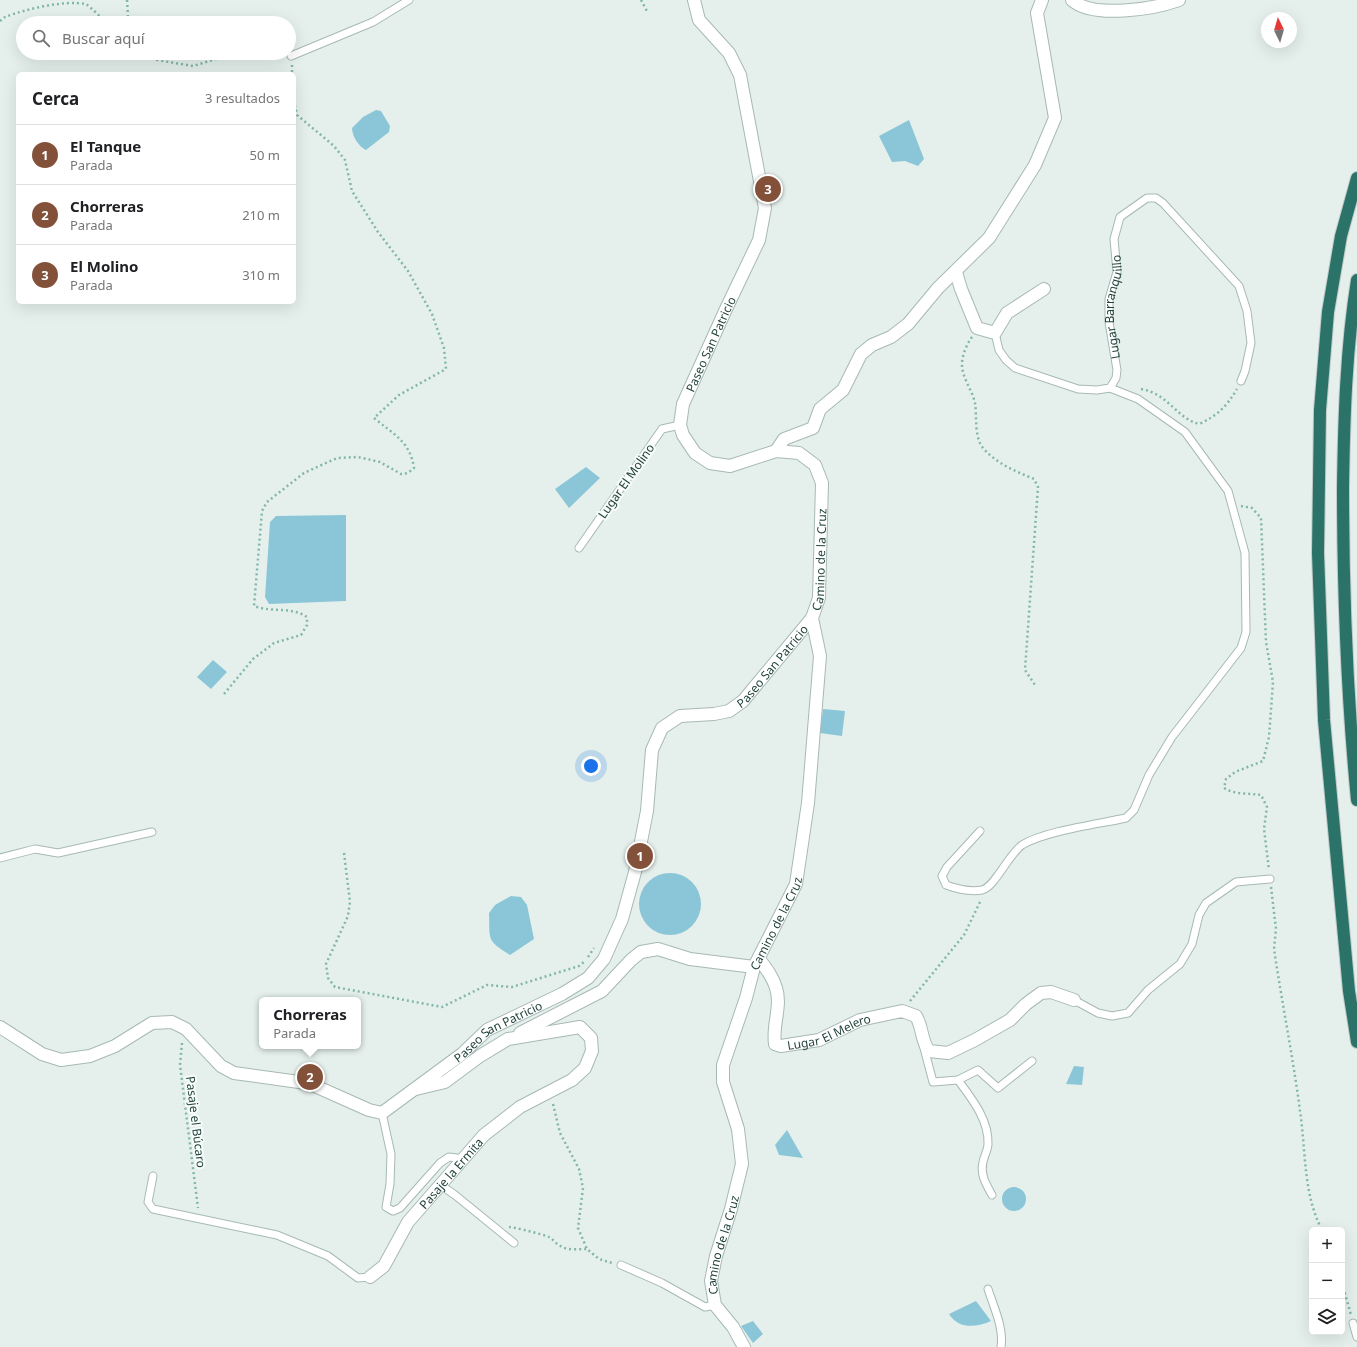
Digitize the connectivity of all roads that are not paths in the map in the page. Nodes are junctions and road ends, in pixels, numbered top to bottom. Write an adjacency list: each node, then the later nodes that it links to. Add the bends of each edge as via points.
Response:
1 (409, 0): 6 (lane, via 373,22)
2 (694, 0): 14 (street, Paseo San Patricio, via 699,20 729,52 740,75 765,208 759,240 683,404)
3 (1042, 0): 8 (street, via 1037,13 1054,118 1036,165 988,238)
4 (1176, 0): 5 (street, via 1130,10 1094,10)
5 (1074, 1)
6 (296, 54)
7 (1357, 178): 27 (highway, via 1340,236 1328,312 1320,410 1318,553 1324,720 1349,991)
8 (956, 272): 11 (street, via 977,328); 15 (street, via 938,288 908,324 861,354 843,390 820,409 813,428 784,439)
9 (1357, 280): 18 (highway, via 1351,314 1344,408 1343,555 1349,716)
10 (1044, 289): 11 (street, via 1007,313)
11 (995, 333): 13 (lane, via 999,350 1015,368 1078,389)
12 (1241, 381): 13 (lane, Lugar Barranquillo, via 1251,343 1247,311 1239,286 1163,203 1156,198 1147,198 1120,217 1114,239 1117,272 1109,299 1118,370)
13 (1110, 388): 20 (lane, via 1138,399 1185,432 1228,491 1246,553 1246,632 1241,648 1172,737 1149,775 1134,810 1126,818 1041,837 1022,845 1008,858 990,886 982,890 946,886 942,876 947,867)
14 (680, 425): 15 (street, via 683,435 695,453 710,463 730,466); 16 (lane, Lugar El Molino, via 662,429)
15 (776, 451): 17 (street, Camino de la Cruz, via 799,453 815,465 822,483 819,598)
16 (579, 548)
17 (812, 618): 23 (street, Camino de la Cruz, via 820,656 808,803 796,884); 31 (street, Paseo San Patricio, via 743,701 729,711 680,716 662,728 652,750 647,811 635,872 622,919 604,959 588,978 562,994 487,1030 462,1054)
18 (1357, 800)
19 (152, 832): 21 (lane, via 58,853 35,849)
20 (980, 832)
21 (0, 858)
22 (1270, 879): 24 (lane, via 1236,882 1206,903 1199,915 1192,944 1180,964 1148,990 1128,1013 1112,1016 1098,1013)
23 (756, 963): 26 (street, via 690,959 658,949 641,952 602,991); 28 (street, Lugar El Melero, via 770,974 777,989 773,1034 775,1044 781,1046 819,1040 860,1020 902,1011 916,1016); 41 (street, Camino de la Cruz, via 723,1065 723,1082 738,1129 742,1164 712,1274)
24 (1074, 1000): 28 (street, via 1051,992 1041,993 1010,1020 948,1053 929,1052)
25 (0, 1027): 32 (street, via 42,1054 60,1060 90,1056 152,1023 172,1022 186,1029 221,1066 234,1073 310,1084 368,1110)
26 (508, 1039): 31 (street, Pasaje la Ermita, via 445,1082); 33 (street, Pasaje la Ermita, via 580,1027 591,1038 592,1051 585,1068 572,1080 520,1107 484,1135)
27 (1357, 1042)
28 (924, 1044): 30 (lane, via 932,1082)
29 (1032, 1061): 30 (lane, via 998,1088 978,1070)
30 (958, 1080): 36 (lane, via 977,1106 987,1131 988,1145 982,1164 983,1177)
31 (416, 1089): 32 (street, Paseo San Patricio)
32 (382, 1112): 33 (lane, via 391,1154 386,1207 393,1211 400,1208 440,1163 449,1157)
33 (464, 1159): 35 (street, Pasaje la Ermita)
34 (153, 1176): 39 (lane, Pasaje la Ermita, via 148,1202 153,1209 278,1235 328,1256 358,1278)
35 (442, 1186): 37 (lane); 39 (street, Pasaje la Ermita, via 408,1222 384,1266)
36 (992, 1195)
37 (514, 1243)
38 (621, 1265): 41 (lane, via 662,1283 705,1307)
39 (370, 1277)
40 (988, 1289): 45 (lane, via 999,1320)
41 (715, 1305): 44 (street, Camino de la Cruz, via 733,1327)
42 (1353, 1323): 43 (lane)
43 (1357, 1337)
44 (744, 1347)
45 (1001, 1347)

